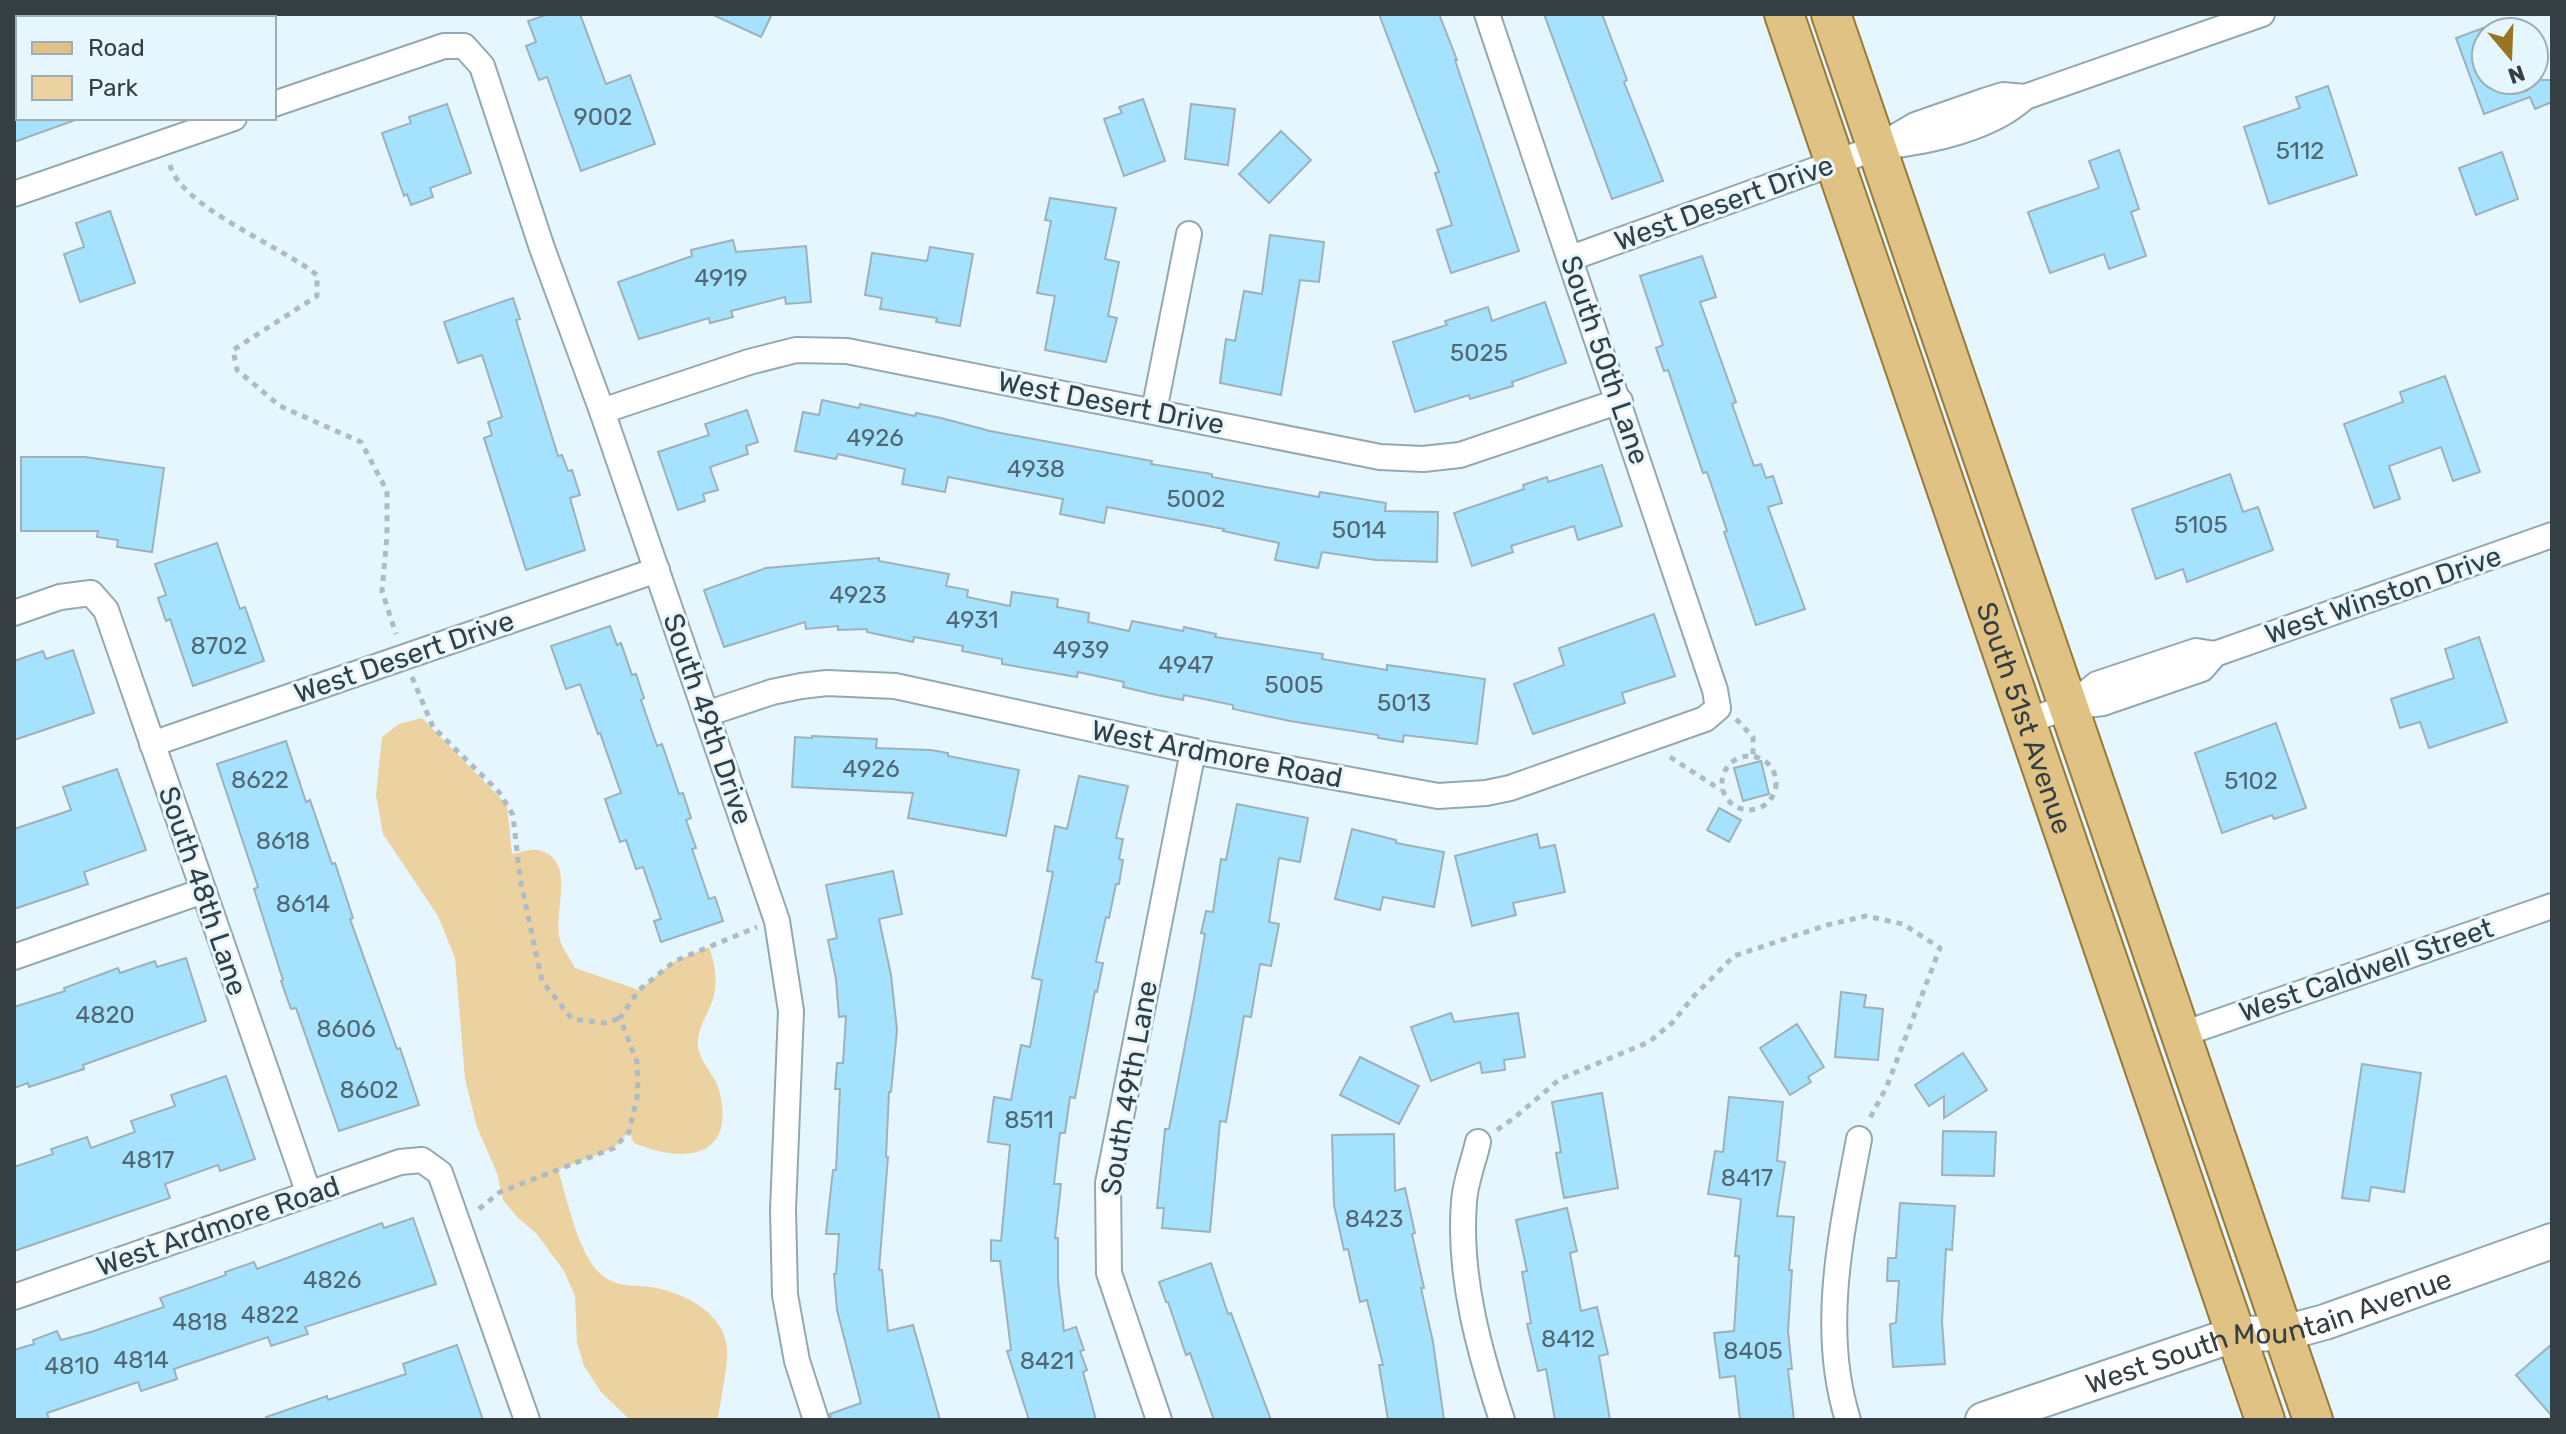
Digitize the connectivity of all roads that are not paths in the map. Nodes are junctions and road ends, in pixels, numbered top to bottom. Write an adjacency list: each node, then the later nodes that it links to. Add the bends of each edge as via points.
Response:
1 (1487, 14): 11 (street, South 50th Lane)
2 (1784, 14): 8 (main road, South 51st Avenue)
3 (1831, 14): 7 (main road, South 51st Avenue)
4 (2262, 14): 7 (street, West Desert Drive, via 2025,97 2009,112 1968,116 1922,142)
5 (276, 103): 13 (street, South 49th Drive, via 444,46 464,46 482,66)
6 (228, 120): 9 (street)
7 (1876, 148): 8 (street, West Desert Drive); 18 (main road, South 51st Avenue)
8 (1834, 163): 11 (street, West Desert Drive); 21 (main road, South 51st Avenue)
9 (14, 194)
10 (1189, 234): 14 (street)
11 (1571, 258): 12 (street, South 50th Lane)
12 (1620, 401): 14 (street, West Desert Drive, via 1491,446 1423,459 1380,457); 19 (street, South 50th Lane)
13 (602, 411): 14 (street, West Desert Drive, via 796,350 847,351); 16 (street, South 49th Drive)
14 (1154, 411)
15 (2552, 535): 18 (street, West Winston Drive, via 2215,654 2196,651 2103,703)
16 (657, 570): 20 (street, South 49th Drive); 22 (street, West Desert Drive)
17 (14, 613): 22 (street, South 48th Lane, via 91,593 106,610)
18 (2068, 707): 21 (street, West Winston Drive); 27 (main road, South 51st Avenue)
19 (1718, 708): 23 (street, West Ardmore Road, via 1705,719 1650,740 1510,788 1462,796)
20 (706, 714): 23 (street, West Ardmore Road, via 801,686 873,684); 36 (street, South 49th Drive, via 777,921 791,1011 785,1295 797,1361)
21 (2027, 721): 34 (main road, South 51st Avenue)
22 (152, 744): 24 (street, South 48th Lane)
23 (1193, 751): 37 (street, South 49th Lane, via 1108,1183 1109,1273)
24 (203, 891): 26 (street); 30 (street, South 48th Lane)
25 (2552, 906): 27 (street, West Caldwell Street)
26 (14, 957)
27 (2180, 1035): 33 (main road, South 51st Avenue)
28 (1859, 1139): 39 (street, via 1837,1256 1834,1330)
29 (1478, 1142): 38 (street, via 1464,1199 1463,1254)
30 (309, 1194): 32 (street, West Ardmore Road); 35 (street, West Ardmore Road, via 400,1162 422,1160 440,1173)
31 (2552, 1241): 33 (street, West South Mountain Avenue)
32 (14, 1297)
33 (2284, 1333): 34 (street, West South Mountain Avenue); 42 (main road, South 51st Avenue)
34 (2236, 1334): 40 (street, West South Mountain Avenue); 41 (main road, South 51st Avenue)
35 (527, 1420)
36 (816, 1420)
37 (1159, 1420)
38 (1502, 1420)
39 (1848, 1420)
40 (1983, 1420)
41 (2265, 1420)
42 (2313, 1420)

